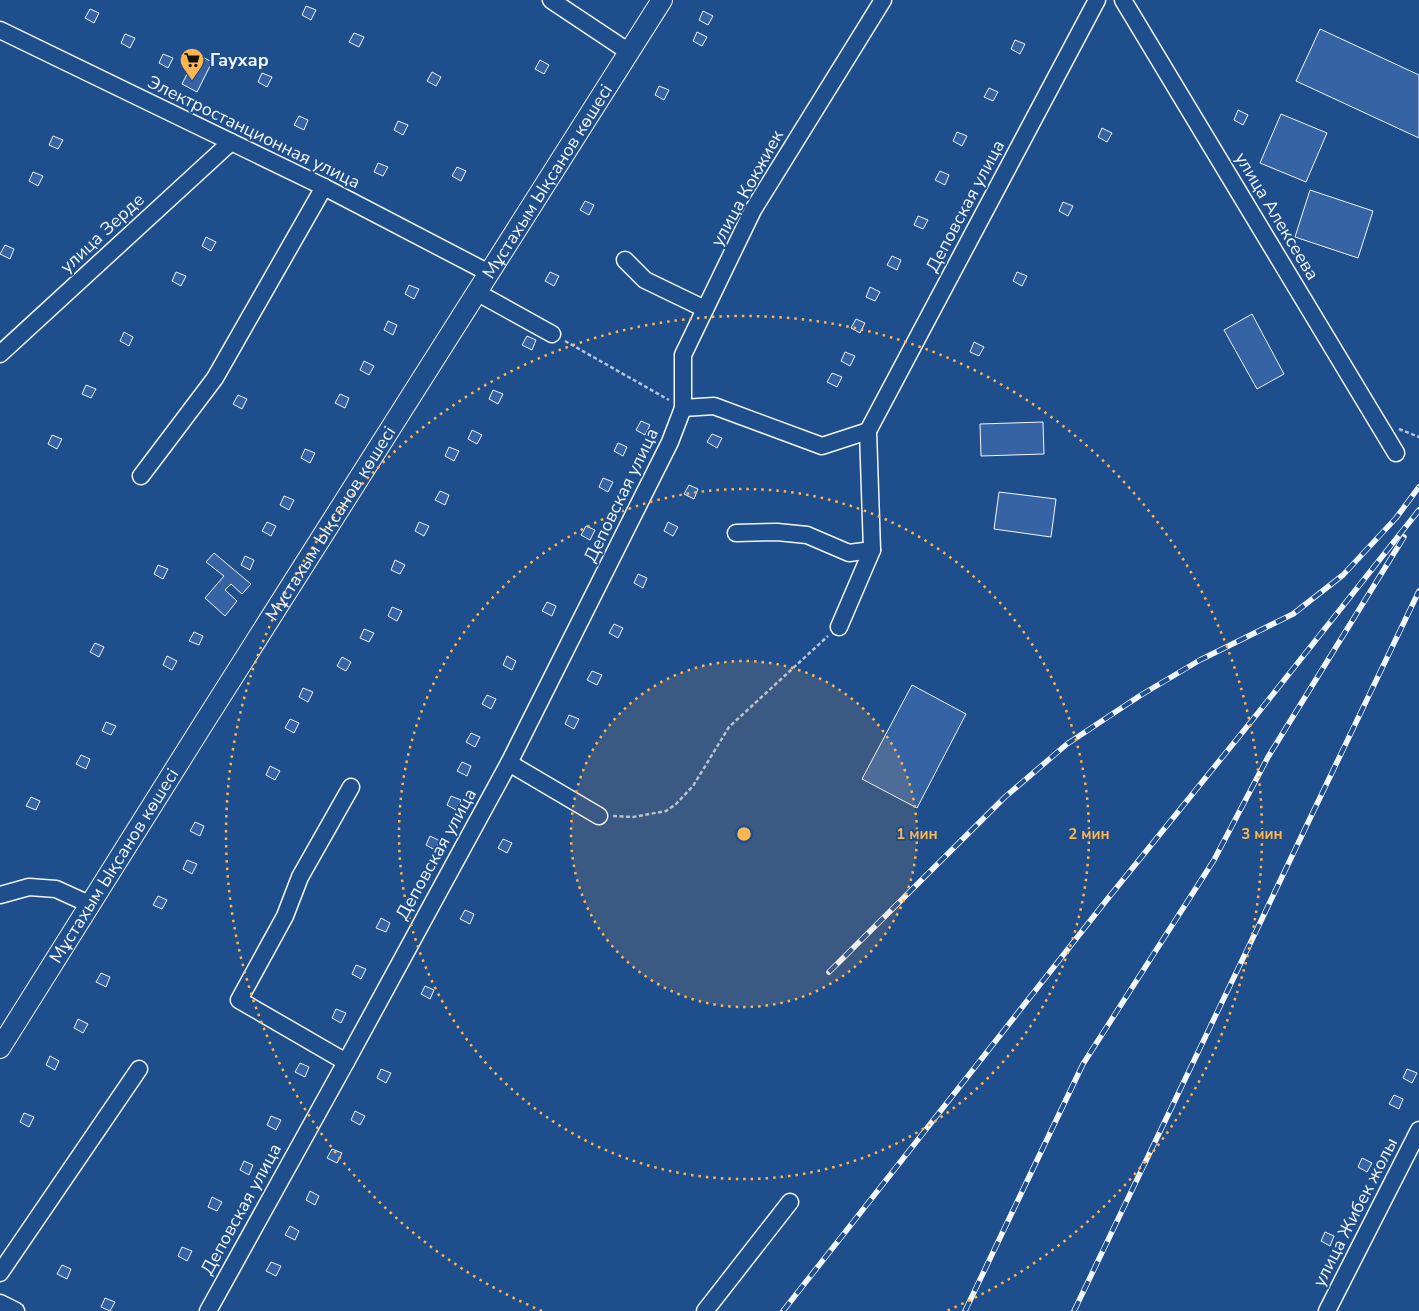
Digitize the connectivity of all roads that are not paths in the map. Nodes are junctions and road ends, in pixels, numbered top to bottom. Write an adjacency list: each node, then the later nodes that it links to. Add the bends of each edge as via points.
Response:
1 (551, 0): 7 (street)
2 (662, 0): 7 (main road, Мұстахым Ықсанов көшесі)
3 (883, 0): 13 (street, улица Кокжиек, via 753,210)
4 (1097, 0): 17 (street, Деповская улица)
5 (1123, 0): 18 (street, улица Алексеева)
6 (0, 30): 8 (street, Электростанционная улица)
7 (629, 52): 11 (main road, Мұстахым Ықсанов көшесі)
8 (231, 142): 9 (street, Электростанционная улица); 15 (street, улица Зерде)
9 (324, 187): 11 (street, Электростанционная улица); 19 (street, via 215,378)
10 (626, 260): 13 (street, via 645,280)
11 (489, 273): 12 (main road, Мұстахым Ықсанов көшесі)
12 (478, 293): 14 (street); 27 (main road, Мұстахым Ықсанов көшесі)
13 (705, 309): 16 (street, улица Кокжиек, via 683,355)
14 (552, 334)
15 (0, 354)
16 (683, 408): 17 (street, via 714,406 822,446); 23 (street, Деповская улица, via 670,442)
17 (868, 431): 21 (street)
18 (1396, 453)
19 (141, 476)
20 (736, 533): 21 (street, via 806,535 849,553)
21 (872, 550): 22 (street)
22 (839, 627)
23 (509, 763): 25 (street); 29 (street, Деповская улица)
24 (351, 787): 29 (street, via 300,877 285,916 239,1000)
25 (599, 816)
26 (0, 895): 27 (street, via 29,887 56,889)
27 (89, 904): 28 (main road, Мұстахым Ықсанов көшесі)
28 (0, 1048)
29 (346, 1062): 36 (street, Деповская улица)
30 (139, 1069): 33 (street)
31 (1419, 1130): 38 (street, улица Жибек жолы)
32 (790, 1202): 37 (street)
33 (0, 1273)
34 (0, 1303): 35 (street)
35 (16, 1311)
36 (208, 1311)
37 (705, 1311)
38 (1327, 1311)

